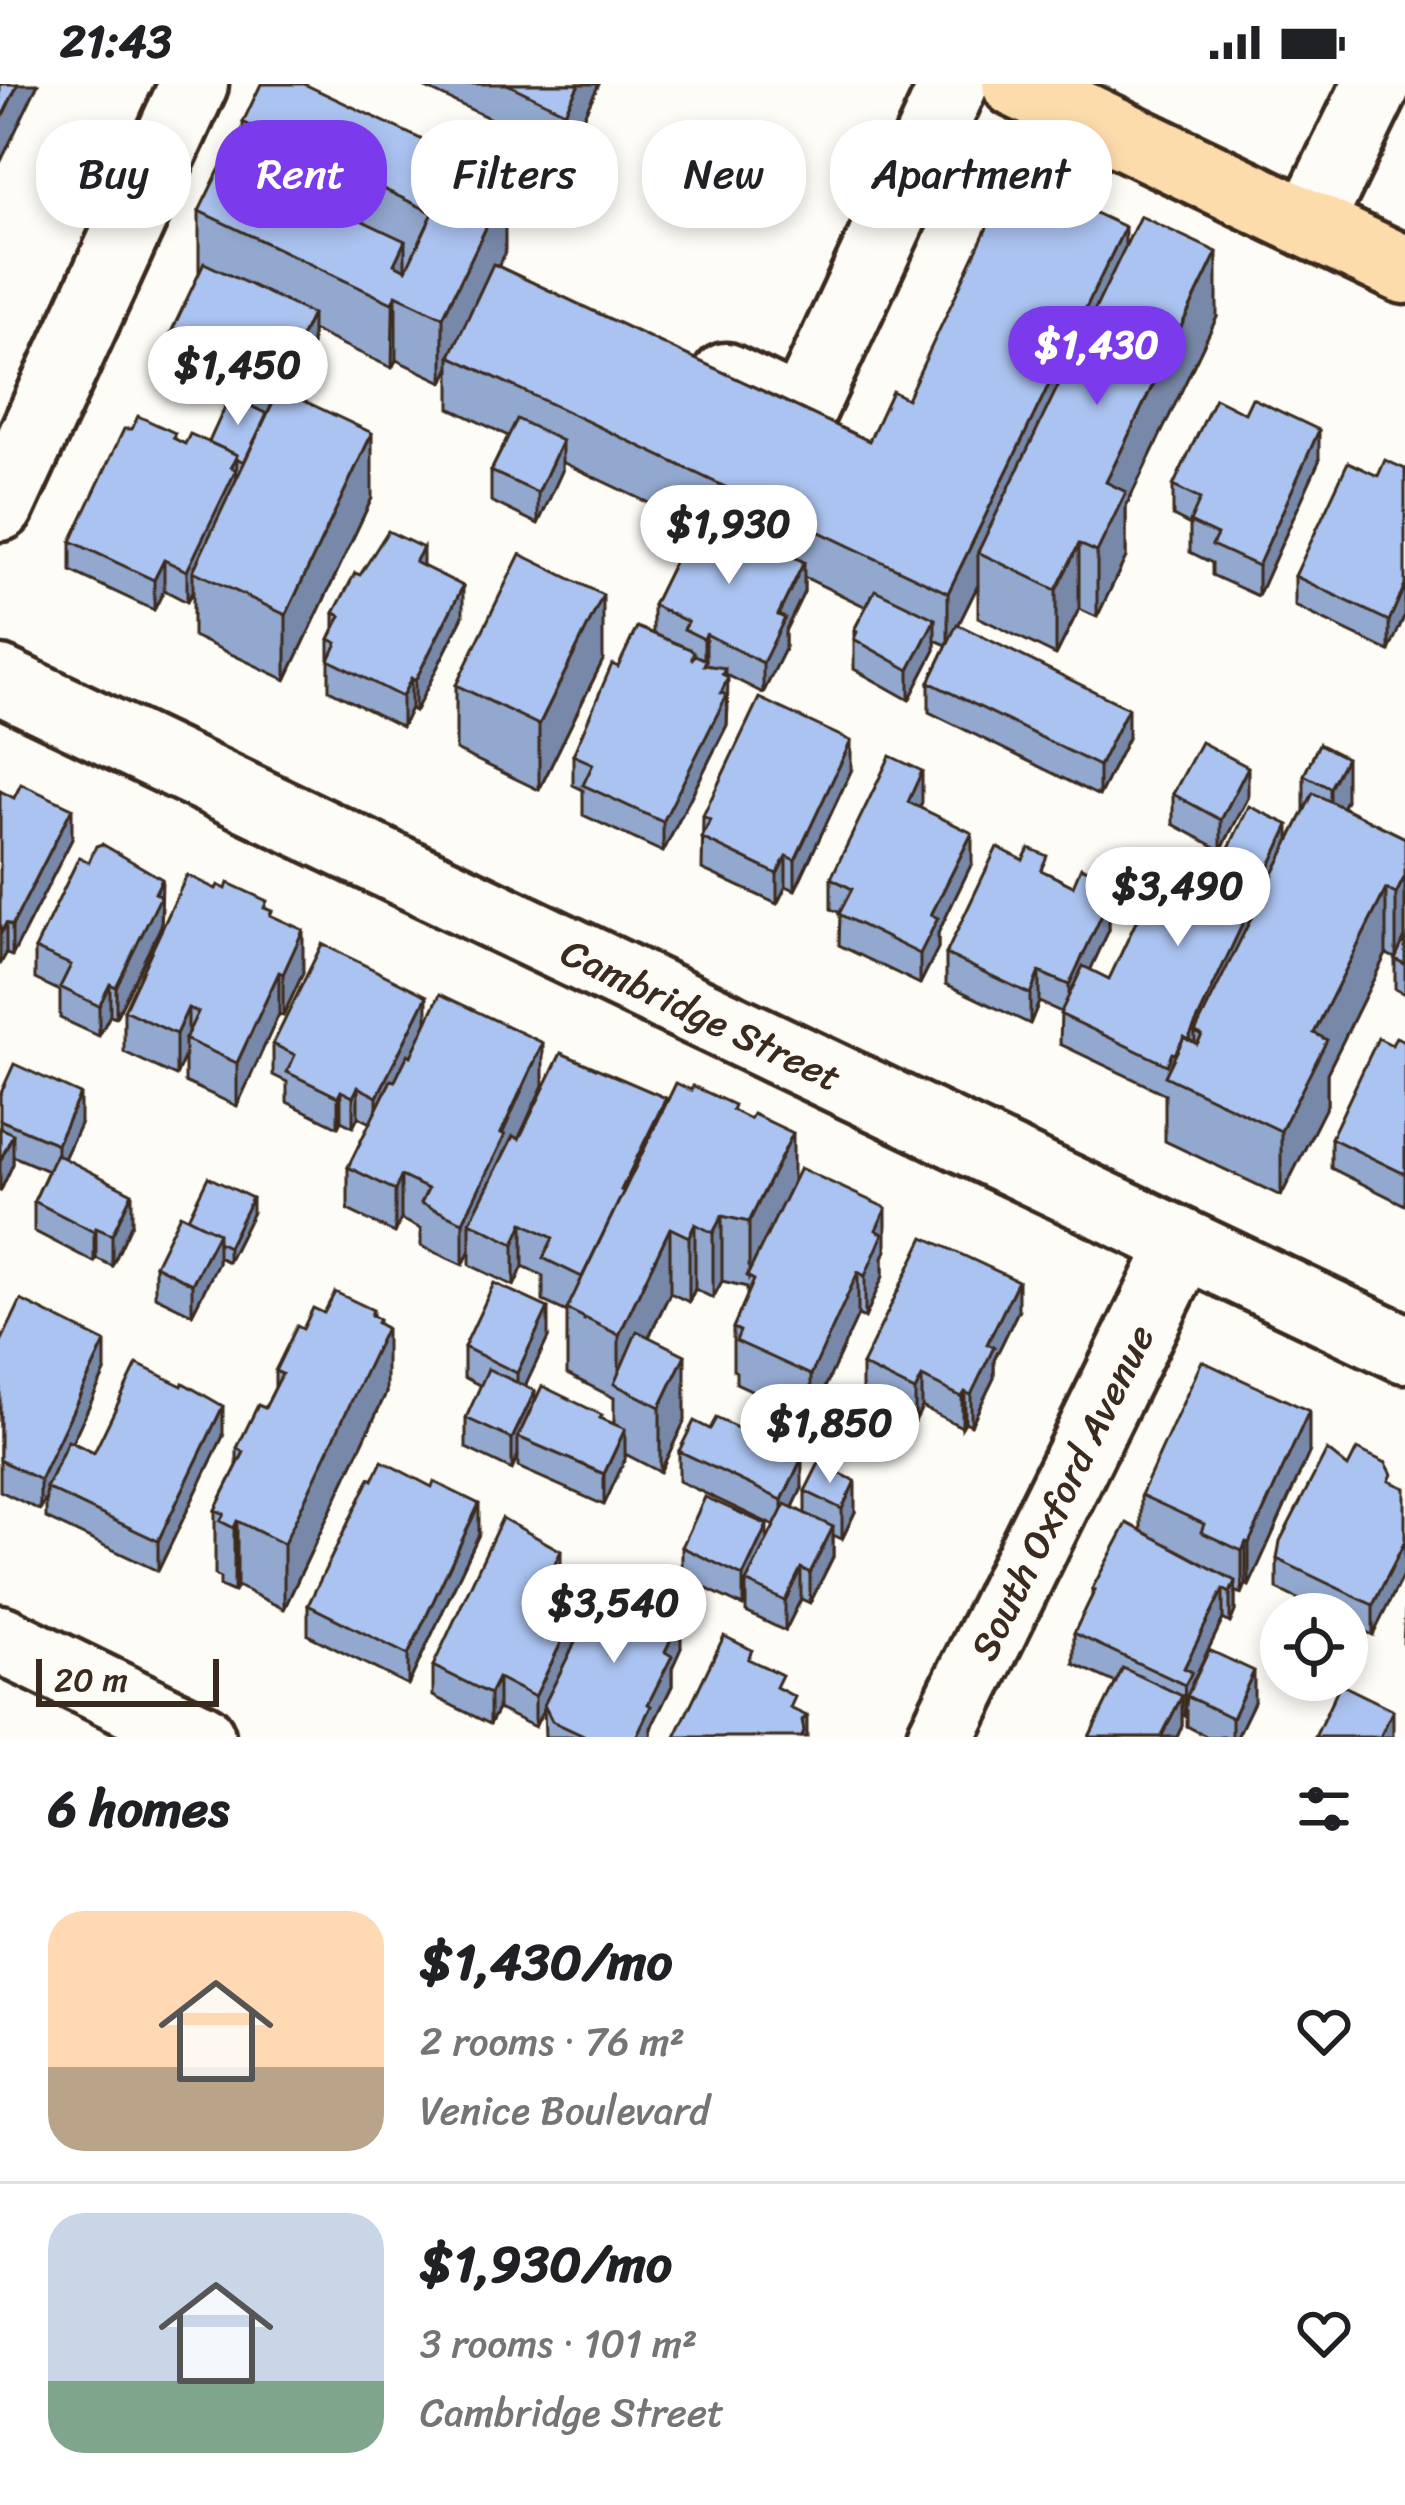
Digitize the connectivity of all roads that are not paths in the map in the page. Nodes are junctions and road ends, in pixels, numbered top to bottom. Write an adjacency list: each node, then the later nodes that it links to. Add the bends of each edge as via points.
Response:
1 (194, 84): 8 (street)
2 (954, 84): 7 (street, via 801,413)
3 (1016, 84): 5 (main road)
4 (1377, 84): 5 (street)
5 (1309, 224): 6 (main road)
6 (1405, 270)
7 (677, 355)
8 (0, 507)
9 (0, 680): 10 (street, Cambridge Street)
10 (1183, 1245): 11 (street, Cambridge Street); 14 (street, South Oxford Avenue)
11 (1405, 1349)
12 (0, 1639): 13 (street)
13 (201, 1737)
14 (940, 1737)

